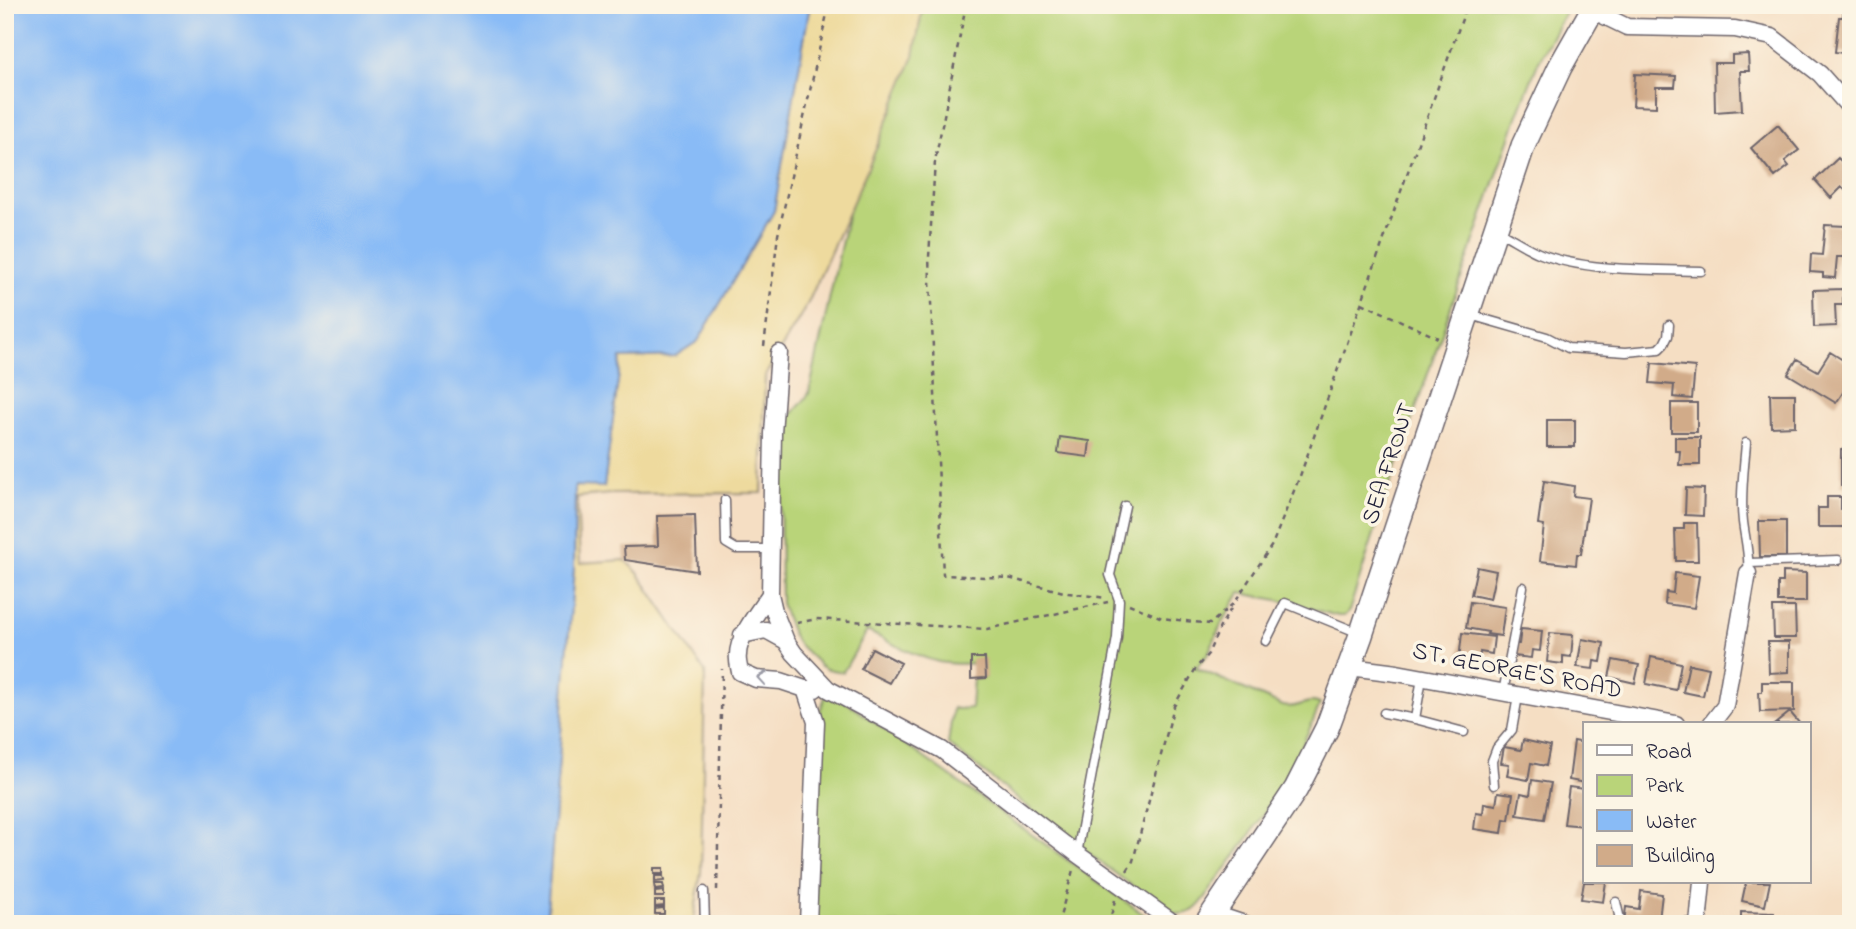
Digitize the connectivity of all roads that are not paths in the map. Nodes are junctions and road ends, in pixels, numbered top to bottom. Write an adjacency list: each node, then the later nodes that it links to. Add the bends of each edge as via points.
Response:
1 (1594, 8): 2 (street, via 1627,27 1734,29 1772,37 1820,74); 3 (street, SEA FRONT, via 1523,146)
2 (1851, 109)
3 (1495, 230): 4 (lane, via 1541,254 1569,262); 5 (street, SEA FRONT)
4 (1701, 271)
5 (1467, 315): 6 (lane, via 1547,337 1568,348 1626,352 1659,349); 18 (street, SEA FRONT)
6 (1669, 325)
7 (779, 353): 11 (street)
8 (1746, 443): 13 (lane, via 1742,494)
9 (725, 500): 11 (lane, via 726,543 736,550)
10 (1125, 506): 32 (lane, via 1110,575 1119,600 1117,638)
11 (770, 550): 15 (street)
12 (1838, 560): 13 (lane)
13 (1749, 568): 29 (street, via 1725,706)
14 (1523, 587): 24 (lane)
15 (770, 594): 16 (street); 17 (street)
16 (783, 634): 17 (street, via 766,630); 23 (street, via 794,653)
17 (742, 635): 22 (street, one-way to 17, via 740,672)
18 (1362, 635): 19 (lane, via 1284,603); 20 (street, SEA FRONT)
19 (1266, 641)
20 (1350, 667): 21 (street, ST. GEORGE'S ROAD); 36 (street, SEA FRONT, via 1327,728 1296,789)
21 (1422, 678): 24 (street, ST. GEORGE'S ROAD); 26 (lane)
22 (805, 689): 23 (street); 39 (street, via 816,722)
23 (828, 689): 32 (street, via 942,750)
24 (1510, 694): 27 (street, ST. GEORGE'S ROAD); 31 (lane, via 1512,730 1492,761)
25 (1384, 713): 26 (lane)
26 (1415, 719): 30 (lane)
27 (1619, 720): 28 (street, ST. GEORGE'S ROAD)
28 (1647, 722)
29 (1713, 722)
30 (1464, 732)
31 (1494, 785)
32 (1077, 854): 40 (street)
33 (1702, 884): 37 (street)
34 (704, 891): 38 (lane)
35 (1616, 902): 42 (lane)
36 (1210, 917): 41 (lane)
37 (1698, 923): 43 (lane)
38 (705, 924)
39 (808, 924)
40 (1175, 924)
41 (1257, 924)
42 (1621, 924)
43 (1670, 924)

